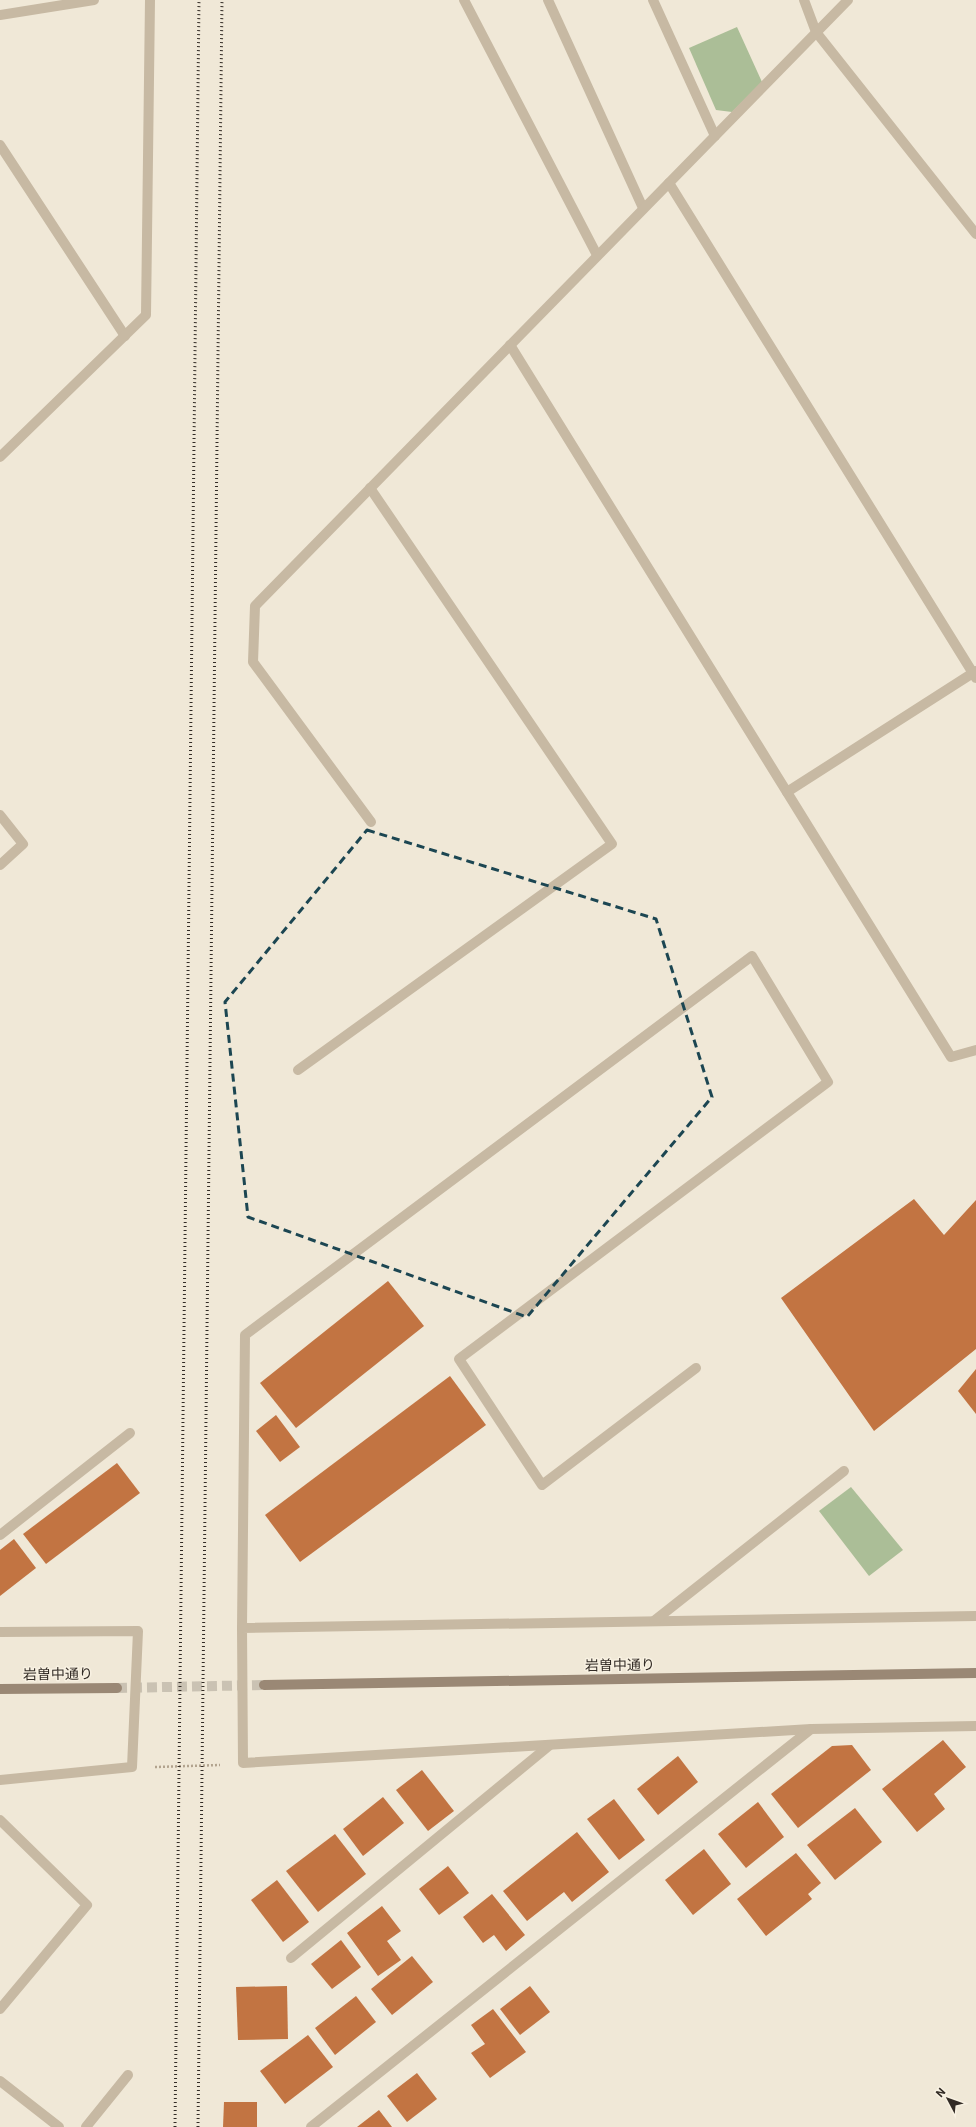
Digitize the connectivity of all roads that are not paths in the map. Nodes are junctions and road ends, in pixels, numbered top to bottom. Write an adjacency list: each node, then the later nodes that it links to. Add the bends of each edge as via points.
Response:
1 (94, 0): 8 (street)
2 (150, 0): 16 (street, via 146,315)
3 (464, 0): 15 (street)
4 (548, 0): 13 (street)
5 (653, 0): 10 (street)
6 (804, 0): 9 (street)
7 (848, 0): 9 (street)
8 (0, 15)
9 (816, 32): 10 (street); 14 (street)
10 (715, 136): 12 (street)
11 (0, 145): 16 (street)
12 (668, 183): 13 (street); 20 (street)
13 (643, 208): 15 (street)
14 (976, 234)
15 (597, 255): 17 (street)
16 (125, 336): 18 (street)
17 (510, 345): 19 (street); 21 (street)
18 (0, 457)
19 (370, 488): 23 (street, via 255,606 253,662); 26 (street, via 612,844)
20 (975, 674): 21 (street)
21 (787, 792): 25 (street, via 951,1057)
22 (0, 816): 24 (street, via 23,844)
23 (371, 822)
24 (0, 865)
25 (976, 1050)
26 (298, 1070)
27 (696, 1368): 33 (street, via 542,1484 459,1359 828,1082 752,956 245,1335)
28 (130, 1432): 30 (street)
29 (844, 1471): 32 (street)
30 (0, 1535)
31 (976, 1616): 32 (street)
32 (654, 1621): 33 (street)
33 (242, 1628): 41 (street, via 243,1762)
34 (0, 1632): 42 (street, via 138,1631 132,1767)
35 (976, 1673): 36 (street, 岩曽中通り)
36 (264, 1685)
37 (117, 1688): 38 (street, 岩曽中通り)
38 (0, 1689)
39 (976, 1726): 40 (street)
40 (811, 1729): 41 (street); 50 (street)
41 (550, 1745): 44 (street)
42 (0, 1780)
43 (0, 1820): 45 (street, via 87,1905)
44 (291, 1958)
45 (0, 2009)
46 (128, 2075): 49 (street)
47 (0, 2081): 48 (street)
48 (59, 2127)
49 (86, 2127)
50 (311, 2127)

